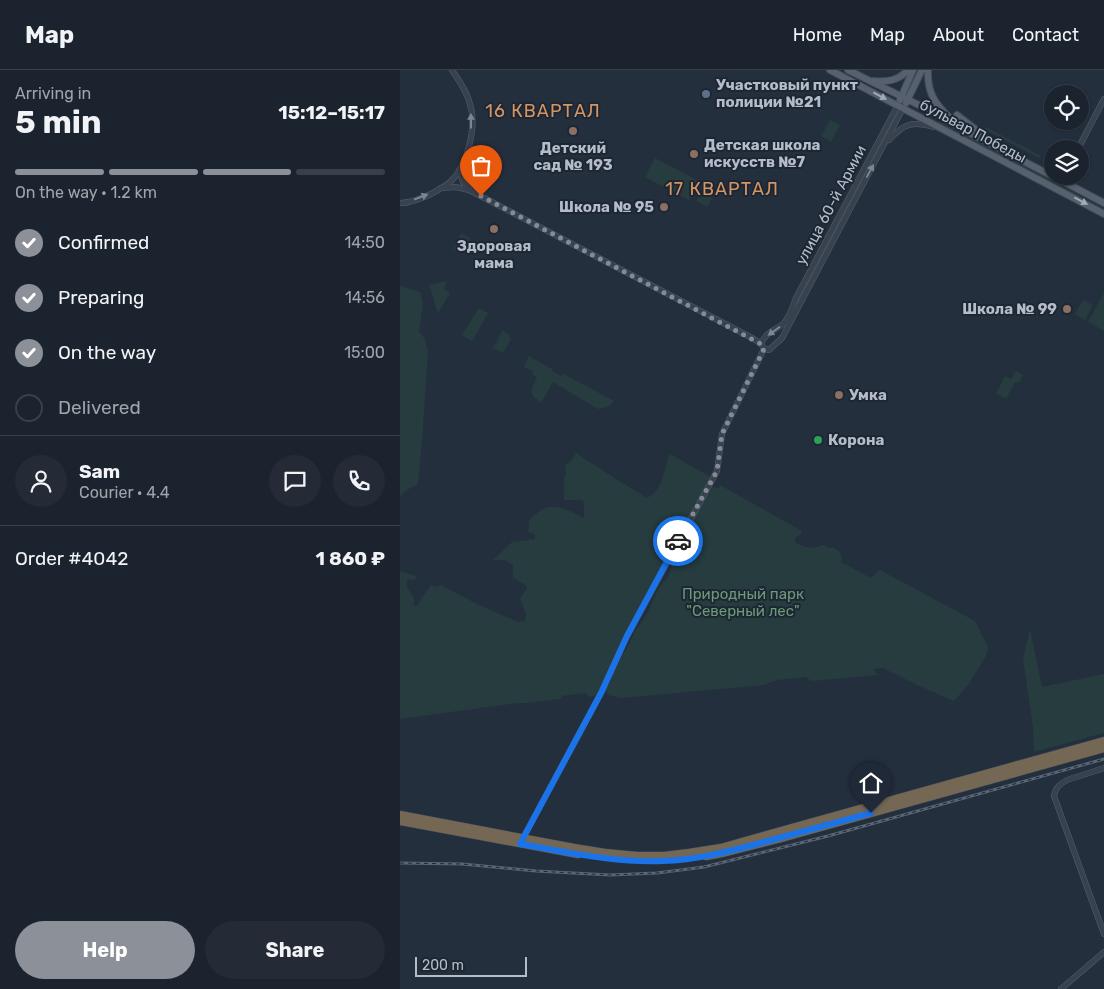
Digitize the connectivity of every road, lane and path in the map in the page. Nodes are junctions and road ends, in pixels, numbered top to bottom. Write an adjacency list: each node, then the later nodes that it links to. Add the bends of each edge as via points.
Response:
1 (452, 70): 18 (street, one-way to 1, via 470,141 472,117 466,92)
2 (830, 70): 11 (main road, бульвар Победы, one-way to 11)
3 (848, 70): 8 (main road, бульвар Победы)
4 (908, 70): 8 (main road, via 894,80)
5 (913, 70): 9 (main road, улица 60-й Армии)
6 (922, 70): 9 (main road, улица 60-й Армии)
7 (928, 70): 14 (main road, via 928,86 933,98 951,119)
8 (868, 80): 9 (main road, бульвар Победы)
9 (904, 99): 11 (main road, улица 60-й Армии); 14 (main road, бульвар Победы)
10 (1104, 99): 15 (street)
11 (901, 107): 13 (main road, бульвар Победы); 16 (street, улица 60-й Армии); 23 (street, улица 60-й Армии)
12 (957, 115): 17 (main road)
13 (945, 130): 16 (street, via 925,124 909,124 898,130); 26 (main road, бульвар Победы, one-way to 26)
14 (968, 132): 17 (main road, бульвар Победы)
15 (1083, 140)
16 (884, 146): 23 (street, улица 60-й Армии, one-way to 16)
17 (996, 146): 19 (main road, бульвар Победы)
18 (459, 170): 21 (street); 22 (street, via 462,182)
19 (1044, 171)
20 (1070, 185): 25 (main road, бульвар Победы)
21 (441, 188): 22 (street); 24 (street, one-way to 21, via 418,200)
22 (469, 190): 27 (street)
23 (854, 196): 27 (street, улица 60-й Армии, one-way to 27, via 786,320 764,338); 27 (street, улица 60-й Армии, via 782,338 769,350)
24 (400, 202)
25 (1104, 203)
26 (1104, 214)
27 (762, 346): 34 (street, улица 60-й Армии, via 722,434 717,471)
28 (1104, 741): 31 (highway)
29 (1104, 748): 31 (highway)
30 (1104, 768): 35 (street, via 1062,783 1056,790 1055,800)
31 (915, 797): 34 (highway, via 785,837 690,859 605,858)
32 (400, 815): 34 (highway)
33 (400, 822): 34 (highway)
34 (521, 841)
35 (1104, 934)
36 (1104, 952): 37 (street)
37 (1061, 989)

